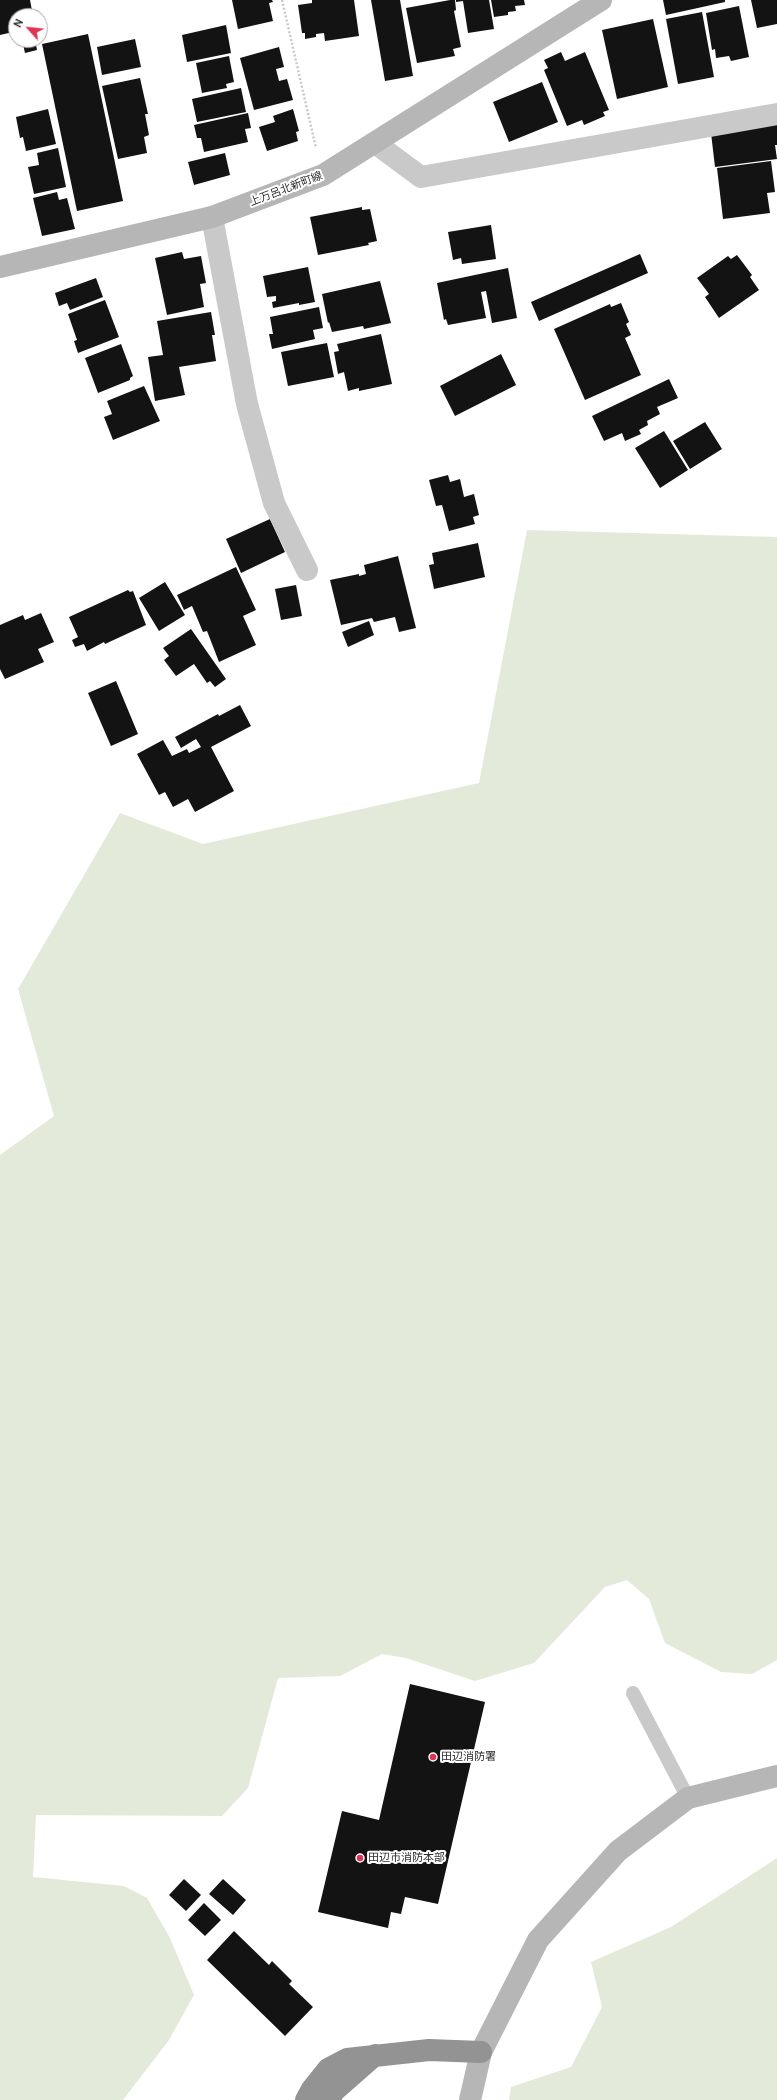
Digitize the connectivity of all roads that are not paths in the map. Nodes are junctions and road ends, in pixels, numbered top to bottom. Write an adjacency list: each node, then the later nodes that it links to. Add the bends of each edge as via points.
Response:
1 (601, 0): 3 (main road, 上万呂北新町線)
2 (777, 114): 3 (street, via 421,177)
3 (375, 143): 4 (main road, 上万呂北新町線, via 323,175)
4 (212, 218): 5 (main road, 上万呂北新町線); 6 (street, via 247,404 274,503)
5 (0, 267)
6 (307, 570)
7 (633, 1693): 9 (lane)
8 (777, 1776): 9 (main road)
9 (688, 1798): 10 (main road, via 618,1851 538,1940)
10 (481, 2052): 11 (highway, via 429,2050); 14 (main road)
11 (374, 2055): 12 (highway, via 347,2059 328,2069); 13 (highway, via 334,2091)
12 (306, 2100)
13 (329, 2100)
14 (470, 2100)

